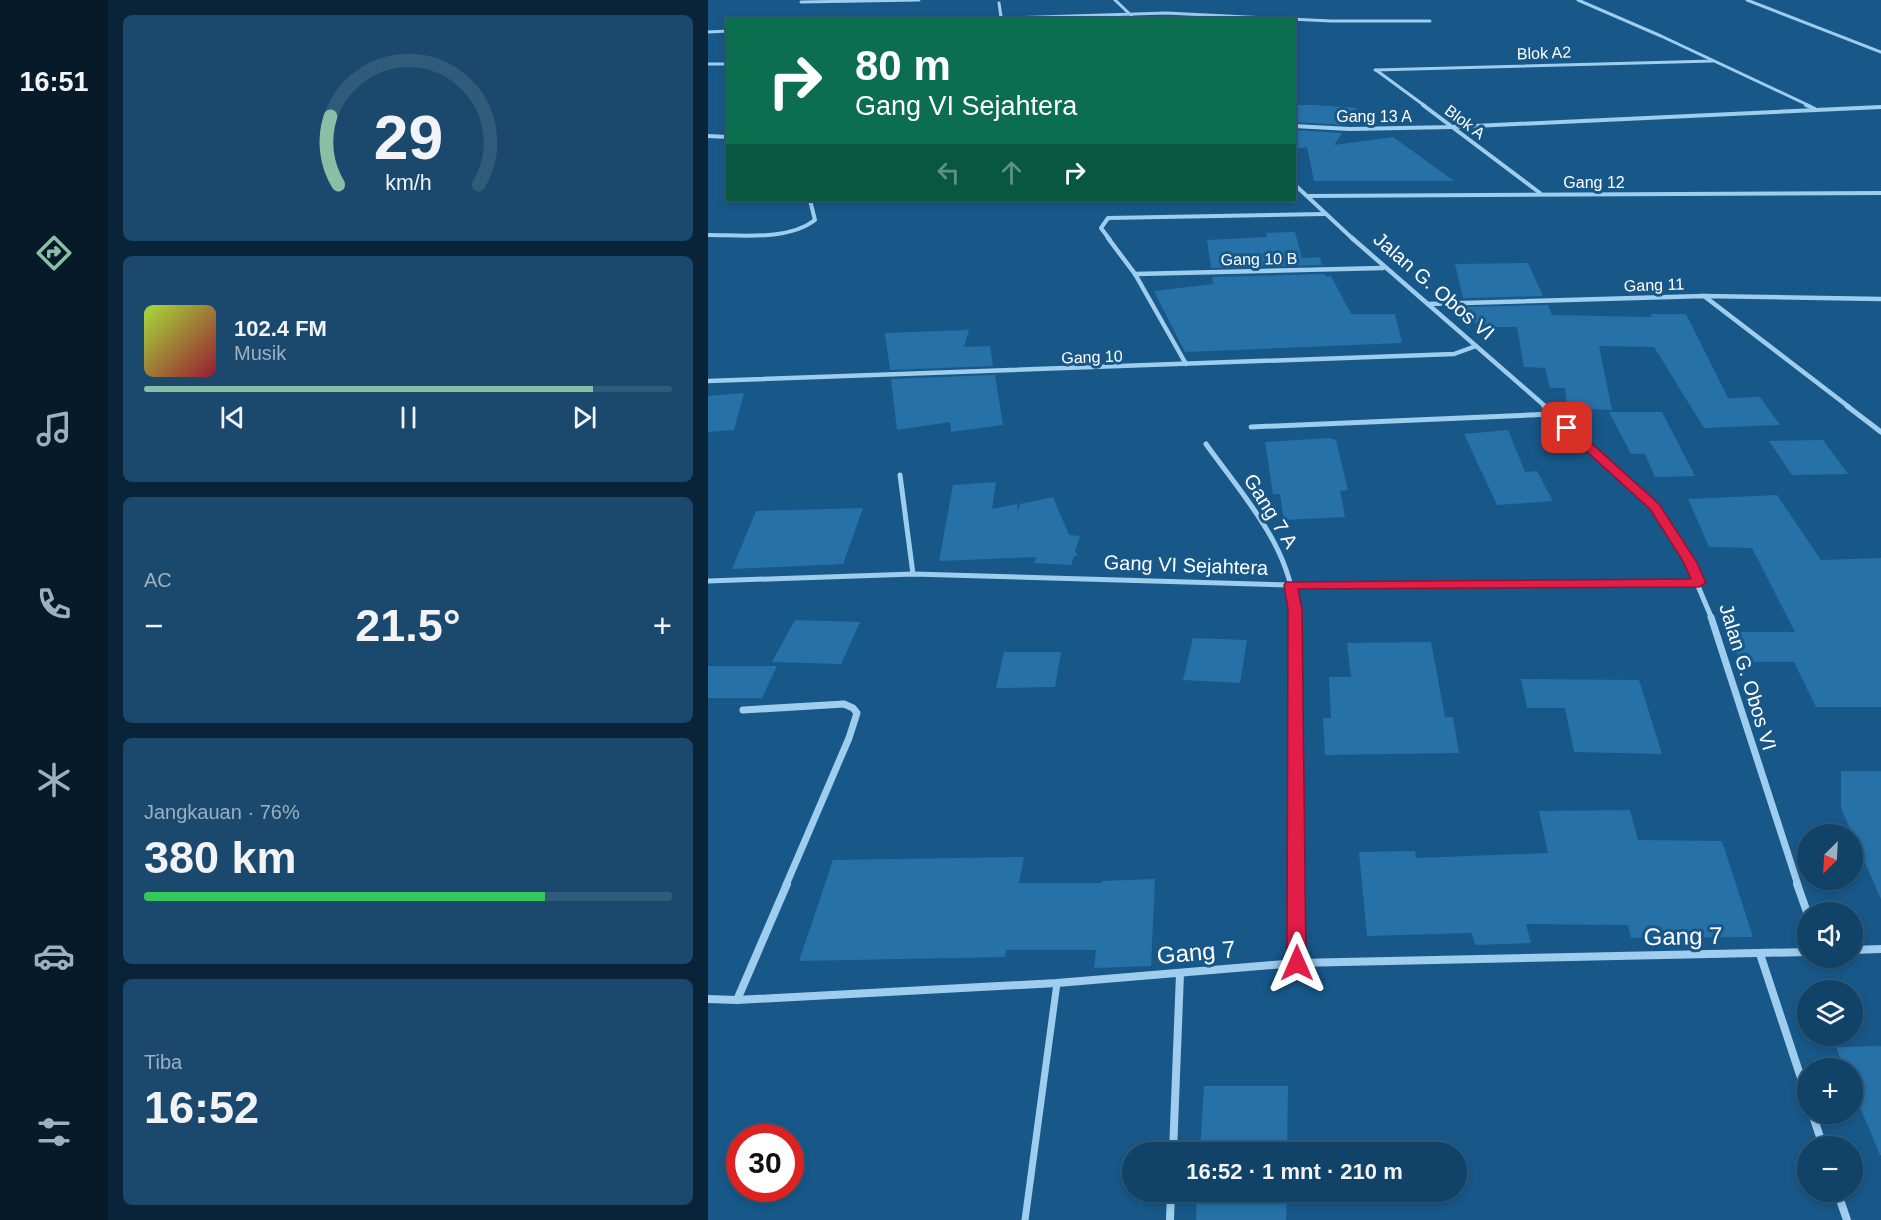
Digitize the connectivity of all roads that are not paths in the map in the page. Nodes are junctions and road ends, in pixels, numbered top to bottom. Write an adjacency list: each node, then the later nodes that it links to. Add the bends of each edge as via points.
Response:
1 (919, 0): 5 (street)
2 (1114, 0): 7 (street)
3 (1578, 0): 15 (street)
4 (1747, 0): 14 (street)
5 (801, 2)
6 (999, 3): 7 (street, via 1004,18)
7 (1131, 14): 8 (street); 9 (street)
8 (1134, 18)
9 (1269, 18)
10 (1296, 19): 11 (street)
11 (1430, 21)
12 (726, 31): 13 (street)
13 (708, 32)
14 (1881, 52)
15 (1713, 61): 18 (street, Blok A2); 20 (street)
16 (708, 64): 17 (street)
17 (726, 64)
18 (1375, 70): 22 (street, Blok A)
19 (1881, 107): 20 (street, Gang 13 A)
20 (1815, 109): 22 (street, Gang 13 A)
21 (1296, 126): 22 (street, Gang 13 A)
22 (1453, 128): 27 (street, Blok A)
23 (708, 136): 24 (street)
24 (726, 136)
25 (1296, 186): 28 (street, Jalan G. Obos VI)
26 (1881, 193): 27 (street, Gang 12)
27 (1541, 194): 28 (street, Gang 12)
28 (1308, 196): 30 (street, Jalan G. Obos VI)
29 (810, 201): 31 (street, via 815,220 806,227)
30 (1324, 214): 32 (street, Jalan G. Obos VI); 33 (street, via 1108,218 1101,228)
31 (708, 235)
32 (1384, 268): 33 (street, Gang 10 B); 36 (street, Jalan G. Obos VI)
33 (1135, 274): 38 (street)
34 (1704, 296): 35 (street, Gang 11); 36 (street, Gang 11); 42 (street)
35 (1881, 299)
36 (1427, 304): 37 (street, Jalan G. Obos VI)
37 (1476, 346): 38 (street, Gang 10, via 1454,354); 40 (street, Jalan G. Obos VI)
38 (1186, 364): 39 (street, Gang 10)
39 (708, 381)
40 (1552, 414): 43 (street); 49 (street, Jalan G. Obos VI, via 1654,507)
41 (1881, 422): 42 (street)
42 (1870, 424): 44 (street)
43 (1251, 427)
44 (1881, 432)
45 (1206, 444): 50 (street, Gang 7 A, via 1272,537)
46 (900, 475): 47 (street)
47 (913, 574): 48 (street, Gang VI Sejahtera); 50 (street, Gang VI Sejahtera)
48 (708, 581)
49 (1699, 583): 50 (street, Gang VI Sejahtera); 52 (street, Jalan G. Obos VI)
50 (1291, 585): 57 (street, Gang 7 A, via 1295,609)
51 (743, 710): 61 (street, via 844,704 857,714)
52 (1804, 902)
53 (1881, 949): 54 (street)
54 (1863, 950)
55 (1797, 952): 56 (street, Gang 7)
56 (1760, 954): 57 (street, Gang 7); 62 (street)
57 (1297, 963): 58 (street, Gang 7)
58 (1180, 974): 59 (street, Gang 7); 63 (street)
59 (1057, 983): 61 (street, Gang 7); 66 (lane)
60 (708, 999): 61 (street, Gang 7)
61 (737, 1000)
62 (1797, 1066)
63 (1173, 1142)
64 (1171, 1202): 67 (street)
65 (1841, 1202): 68 (street)
66 (1025, 1220)
67 (1170, 1220)
68 (1847, 1220)

